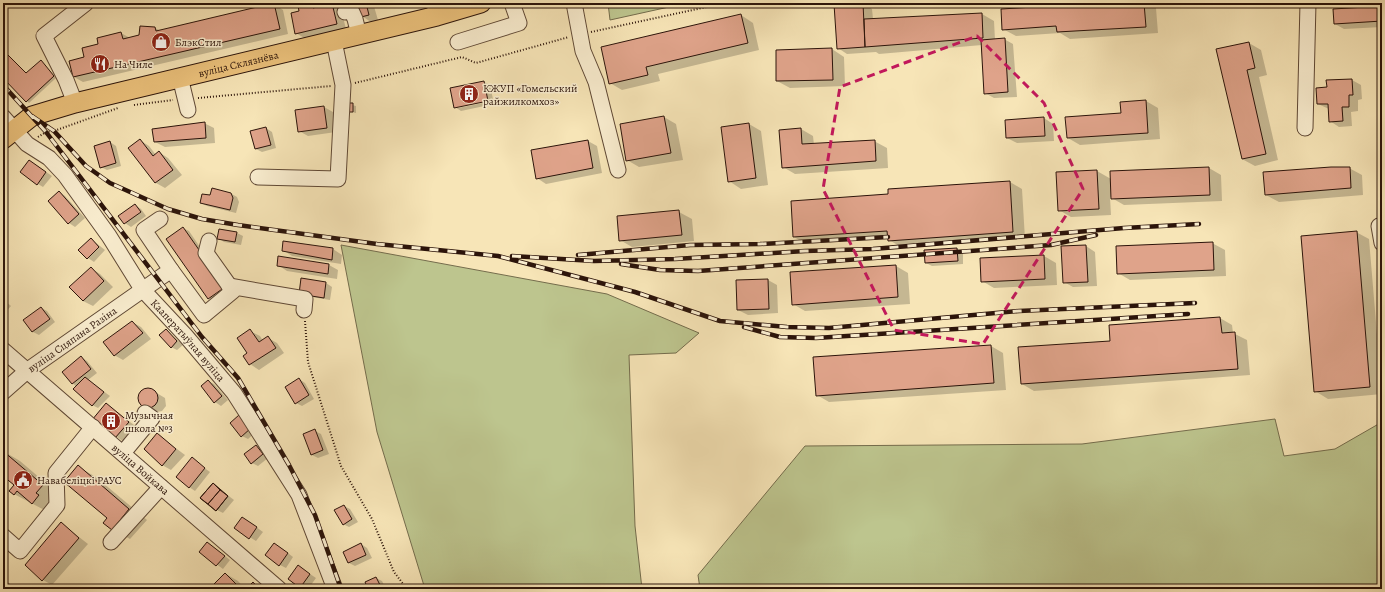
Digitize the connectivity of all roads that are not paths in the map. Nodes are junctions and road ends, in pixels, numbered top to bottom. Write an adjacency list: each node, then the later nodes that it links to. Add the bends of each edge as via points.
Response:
1 (86, 3): 12 (street, via 44,36)
2 (512, 3): 10 (street, via 519,23)
3 (574, 3): 16 (street, via 583,51 596,82)
4 (1308, 3): 14 (street)
5 (469, 5): 6 (main road, вуліца Склязнёва)
6 (435, 9): 8 (main road, вуліца Склязнёва)
7 (345, 12): 8 (street, via 351,10)
8 (359, 35): 9 (main road, вуліца Склязнёва)
9 (334, 40): 11 (main road, вуліца Склязнёва); 17 (street, via 343,85 338,180)
10 (458, 42)
11 (180, 77): 12 (main road, вуліца Склязнёва); 13 (street)
12 (75, 103): 15 (main road, вуліца Склязнёва, via 32,116)
13 (186, 105)
14 (1305, 128)
15 (7, 129): 24 (street, Кааператыўная вуліца, via 49,158 65,175 109,236)
16 (618, 170)
17 (258, 177)
18 (160, 219): 22 (street, via 144,230)
19 (1382, 226): 21 (street, via 1379,226)
20 (209, 241): 23 (street, via 206,253)
21 (1382, 243)
22 (171, 270): 23 (street, via 204,315 234,291); 24 (street, вуліца Сцяпана Разіна)
23 (229, 286): 25 (street, via 305,299)
24 (142, 289): 27 (street, вуліца Сцяпана Разіна); 36 (street, Кааператыўная вуліца, via 185,335 238,400 299,495)
25 (304, 310)
26 (3, 350): 27 (street, вуліца Войкава)
27 (28, 370): 28 (street, вуліца Сцяпана Разіна); 30 (street, вуліца Войкава)
28 (3, 392)
29 (145, 413): 31 (street, via 152,418)
30 (93, 427): 31 (street, вуліца Войкава); 33 (street, via 56,473 57,506 20,551)
31 (123, 453): 32 (street, вуліца Войкава)
32 (161, 487): 34 (street); 35 (street, вуліца Войкава)
33 (3, 536)
34 (111, 542)
35 (279, 589)
36 (335, 589)

